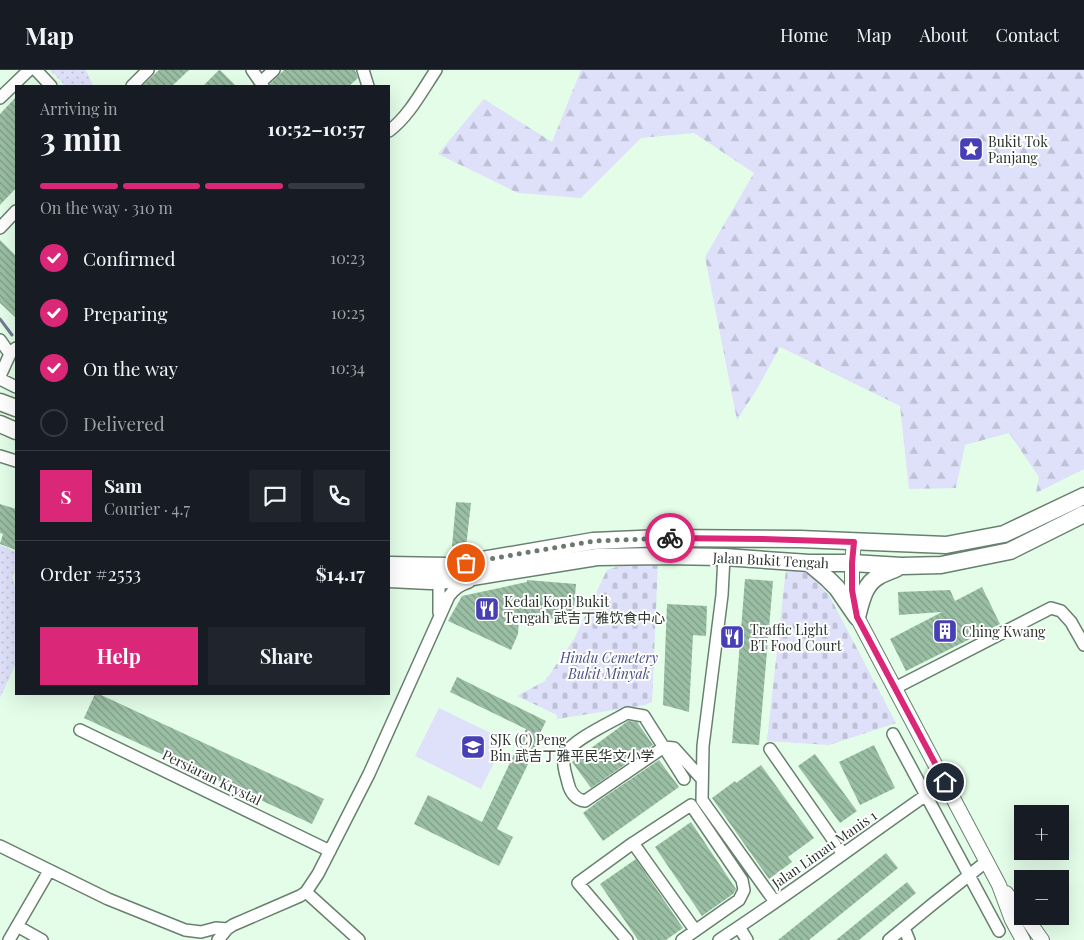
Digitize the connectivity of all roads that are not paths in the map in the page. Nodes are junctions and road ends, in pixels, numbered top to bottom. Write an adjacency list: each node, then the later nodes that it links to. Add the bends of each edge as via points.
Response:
1 (29, 70): 12 (street)
2 (36, 70): 9 (street)
3 (148, 70): 10 (street)
4 (252, 70): 8 (street)
5 (274, 70): 8 (street)
6 (363, 70): 11 (street)
7 (436, 70): 13 (street, via 406,114)
8 (262, 84)
9 (50, 85)
10 (133, 85)
11 (368, 85)
12 (0, 98)
13 (390, 130)
14 (15, 211): 15 (street)
15 (0, 228)
16 (0, 340): 17 (street)
17 (13, 350): 18 (street)
18 (0, 378): 19 (street)
19 (15, 386)
20 (0, 402): 21 (highway)
21 (15, 408)
22 (0, 424): 23 (highway)
23 (15, 431)
24 (0, 456): 25 (street)
25 (15, 461)
26 (1084, 496): 28 (highway, Jalan Bukit Tengah, via 1004,534 946,545)
27 (1084, 514): 33 (highway, Jalan Bukit Tengah, via 1010,551 941,565)
28 (854, 542): 31 (main road); 32 (highway, Jalan Bukit Tengah, via 727,538 594,541 447,566)
29 (724, 557): 30 (highway, Jalan Bukit Tengah); 34 (highway, Jalan Bukit Tengah, via 597,557); 46 (street)
30 (809, 563): 31 (highway, Jalan Bukit Tengah); 38 (highway, via 837,588)
31 (852, 563): 33 (highway, Jalan Bukit Tengah); 38 (main road)
32 (390, 564)
33 (902, 566): 38 (highway, via 872,580 862,598)
34 (492, 573): 36 (highway, Jalan Bukit Tengah); 37 (street, via 453,590)
35 (390, 579): 36 (highway, Jalan Bukit Tengah)
36 (430, 581): 37 (street, via 439,587)
37 (439, 617): 51 (street, via 369,774)
38 (857, 617): 40 (main road)
39 (1084, 645): 40 (street, via 1071,622 1061,611 1051,608)
40 (895, 688): 47 (main road)
41 (80, 730): 51 (street, Persiaran Krystal)
42 (893, 734): 48 (street)
43 (664, 747): 43 (street, via 644,716 627,713 577,742 566,753 564,766 569,788 576,798 585,801); 45 (street); 46 (street, via 674,748)
44 (770, 750): 52 (street)
45 (684, 779)
46 (702, 779): 57 (street, via 702,800)
47 (945, 782): 48 (street, Jalan Limau Manis 1); 53 (main road)
48 (926, 795): 52 (street, Jalan Limau Manis 1); 55 (street)
49 (633, 843): 67 (street); 67 (street, via 690,804 742,880 744,890 739,900); 73 (street, via 578,883)
50 (0, 846): 54 (street)
51 (330, 851): 56 (street)
52 (843, 854): 57 (street, Jalan Limau Manis 1)
53 (987, 861): 55 (street); 58 (main road)
54 (49, 871): 63 (street); 66 (street, via 185,930)
55 (969, 874): 65 (street); 68 (street)
56 (306, 892): 66 (street); 72 (street)
57 (775, 902): 64 (street, Jalan Limau Manis 1)
58 (1014, 905)
59 (1019, 925): 79 (main road)
60 (1022, 925): 80 (main road)
61 (1027, 925): 81 (main road)
62 (1029, 925): 82 (main road)
63 (17, 926): 69 (street); 70 (street)
64 (739, 927): 75 (street, Jalan Limau Manis 1); 76 (street)
65 (904, 928): 77 (street); 78 (street)
66 (227, 929): 71 (street)
67 (696, 930): 74 (street)
68 (999, 931)
69 (9, 940)
70 (42, 940)
71 (218, 940)
72 (359, 940)
73 (628, 940)
74 (682, 940)
75 (719, 940)
76 (747, 940)
77 (890, 940)
78 (909, 940)
79 (1017, 940)
80 (1023, 940)
81 (1037, 940)
82 (1042, 940)

